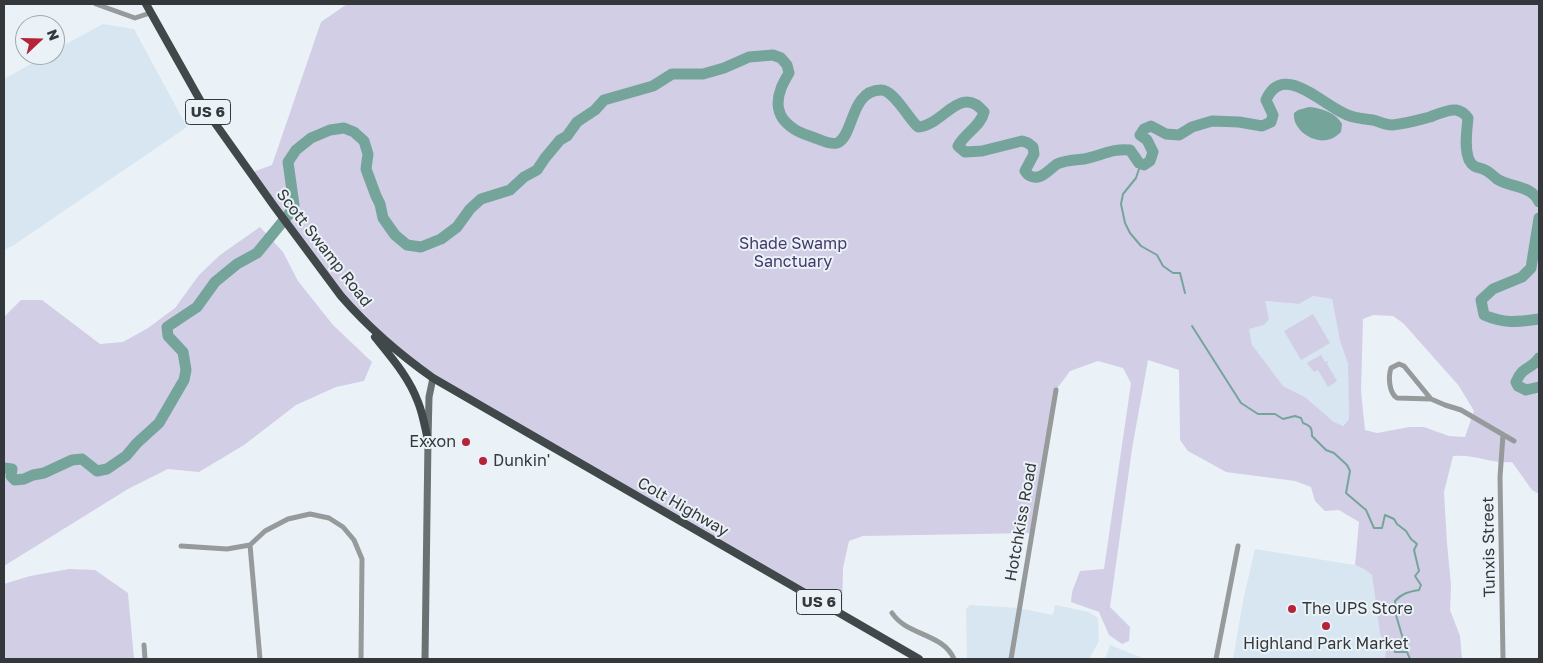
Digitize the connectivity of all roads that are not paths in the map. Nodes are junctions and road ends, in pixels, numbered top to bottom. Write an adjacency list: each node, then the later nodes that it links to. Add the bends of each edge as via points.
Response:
1 (96, 4): 3 (street, via 135,18)
2 (146, 4): 3 (highway, Scott Swamp Road / US 6)
3 (150, 13): 4 (highway, Scott Swamp Road / US 6, via 205,109 327,279)
4 (357, 314): 5 (highway, Scott Swamp Road / US 6); 9 (highway, via 407,378 418,402)
5 (433, 378): 9 (main road); 20 (highway, Colt Highway / US 6)
6 (1056, 390): 22 (street, Hotchkiss Road)
7 (1431, 399): 7 (street, via 1393,396 1391,368 1399,364 1404,366); 8 (street, via 1462,410)
8 (1504, 435): 10 (street); 24 (street, Tunxis Street, via 1500,477)
9 (428, 440): 19 (main road)
10 (1514, 441)
11 (250, 545): 12 (street, via 227,550); 17 (street); 18 (street, via 265,531 288,519 310,514 329,518 343,527 354,540 362,559)
12 (181, 546)
13 (1238, 546): 23 (street)
14 (892, 612): 21 (street, via 905,627 944,645)
15 (144, 644): 16 (street)
16 (145, 659)
17 (260, 659)
18 (361, 659)
19 (425, 659)
20 (919, 659)
21 (954, 659)
22 (1011, 659)
23 (1216, 659)
24 (1503, 659)

